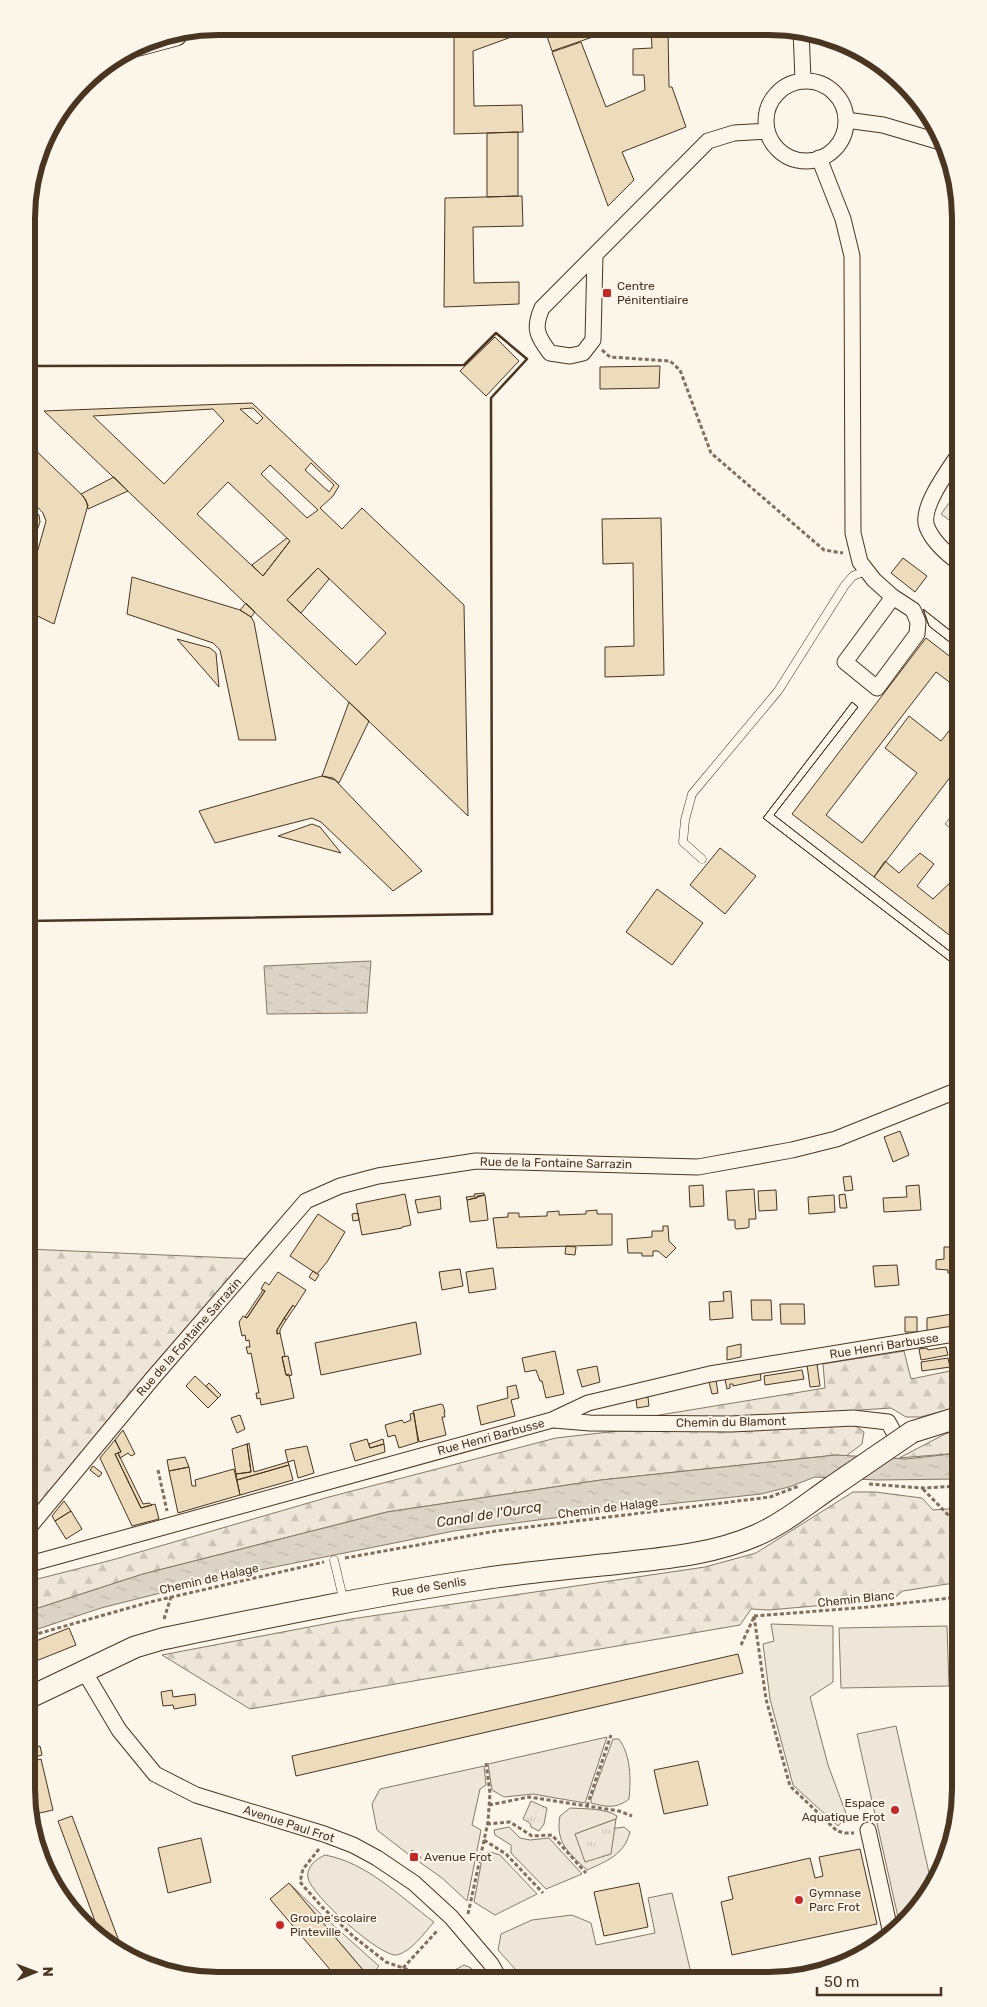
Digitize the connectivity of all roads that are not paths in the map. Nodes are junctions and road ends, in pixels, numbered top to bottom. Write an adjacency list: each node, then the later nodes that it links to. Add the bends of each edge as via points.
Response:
1 (802, 39): 2 (street)
2 (804, 80): 3 (street, via 828,87 844,107); 4 (street, via 782,88 773,97 768,107)
3 (846, 120): 5 (street, via 883,125); 6 (street, via 839,143)
4 (767, 131): 6 (street, via 772,143 793,159); 7 (street, via 734,133 708,141)
5 (934, 140)
6 (819, 158): 10 (street, via 843,218 852,256 853,533 860,562)
7 (595, 256): 7 (street, via 542,308 536,322 539,338 550,353 570,356 583,353 593,340)
8 (952, 466): 9 (street, via 933,496 926,526 935,541)
9 (952, 556)
10 (867, 570): 11 (street); 12 (lane, via 853,576 845,585 778,691 692,794 683,842)
11 (893, 597): 11 (street, via 913,610 918,622 917,634 877,688 845,662)
12 (702, 859)
13 (952, 1093): 18 (street, Rue de la Fontaine Sarrazin, via 836,1139 698,1167 476,1161 378,1176 340,1186 306,1201)
14 (952, 1334): 15 (street, Rue Henri Barbusse, via 710,1374 588,1403)
15 (552, 1420): 17 (street, Chemin du Blamont, via 731,1424 853,1418 888,1422); 20 (street, Rue Henri Barbusse)
16 (952, 1420): 17 (main road, Rue de Senlis)
17 (906, 1436): 21 (main road, Rue de Senlis, bridge, via 775,1526 719,1548 686,1556 504,1576)
18 (35, 1519)
19 (334, 1560): 21 (lane)
20 (35, 1562)
21 (344, 1602): 22 (main road, Rue de Senlis, via 162,1639 135,1647)
22 (84, 1671): 23 (main road, Rue de Senlis); 26 (street, Avenue Paul Frot, via 119,1730 155,1774 196,1795 324,1834 377,1858 414,1883 451,1917)
23 (35, 1695)
24 (868, 1830): 25 (street)
25 (889, 1927)
26 (495, 1972)

